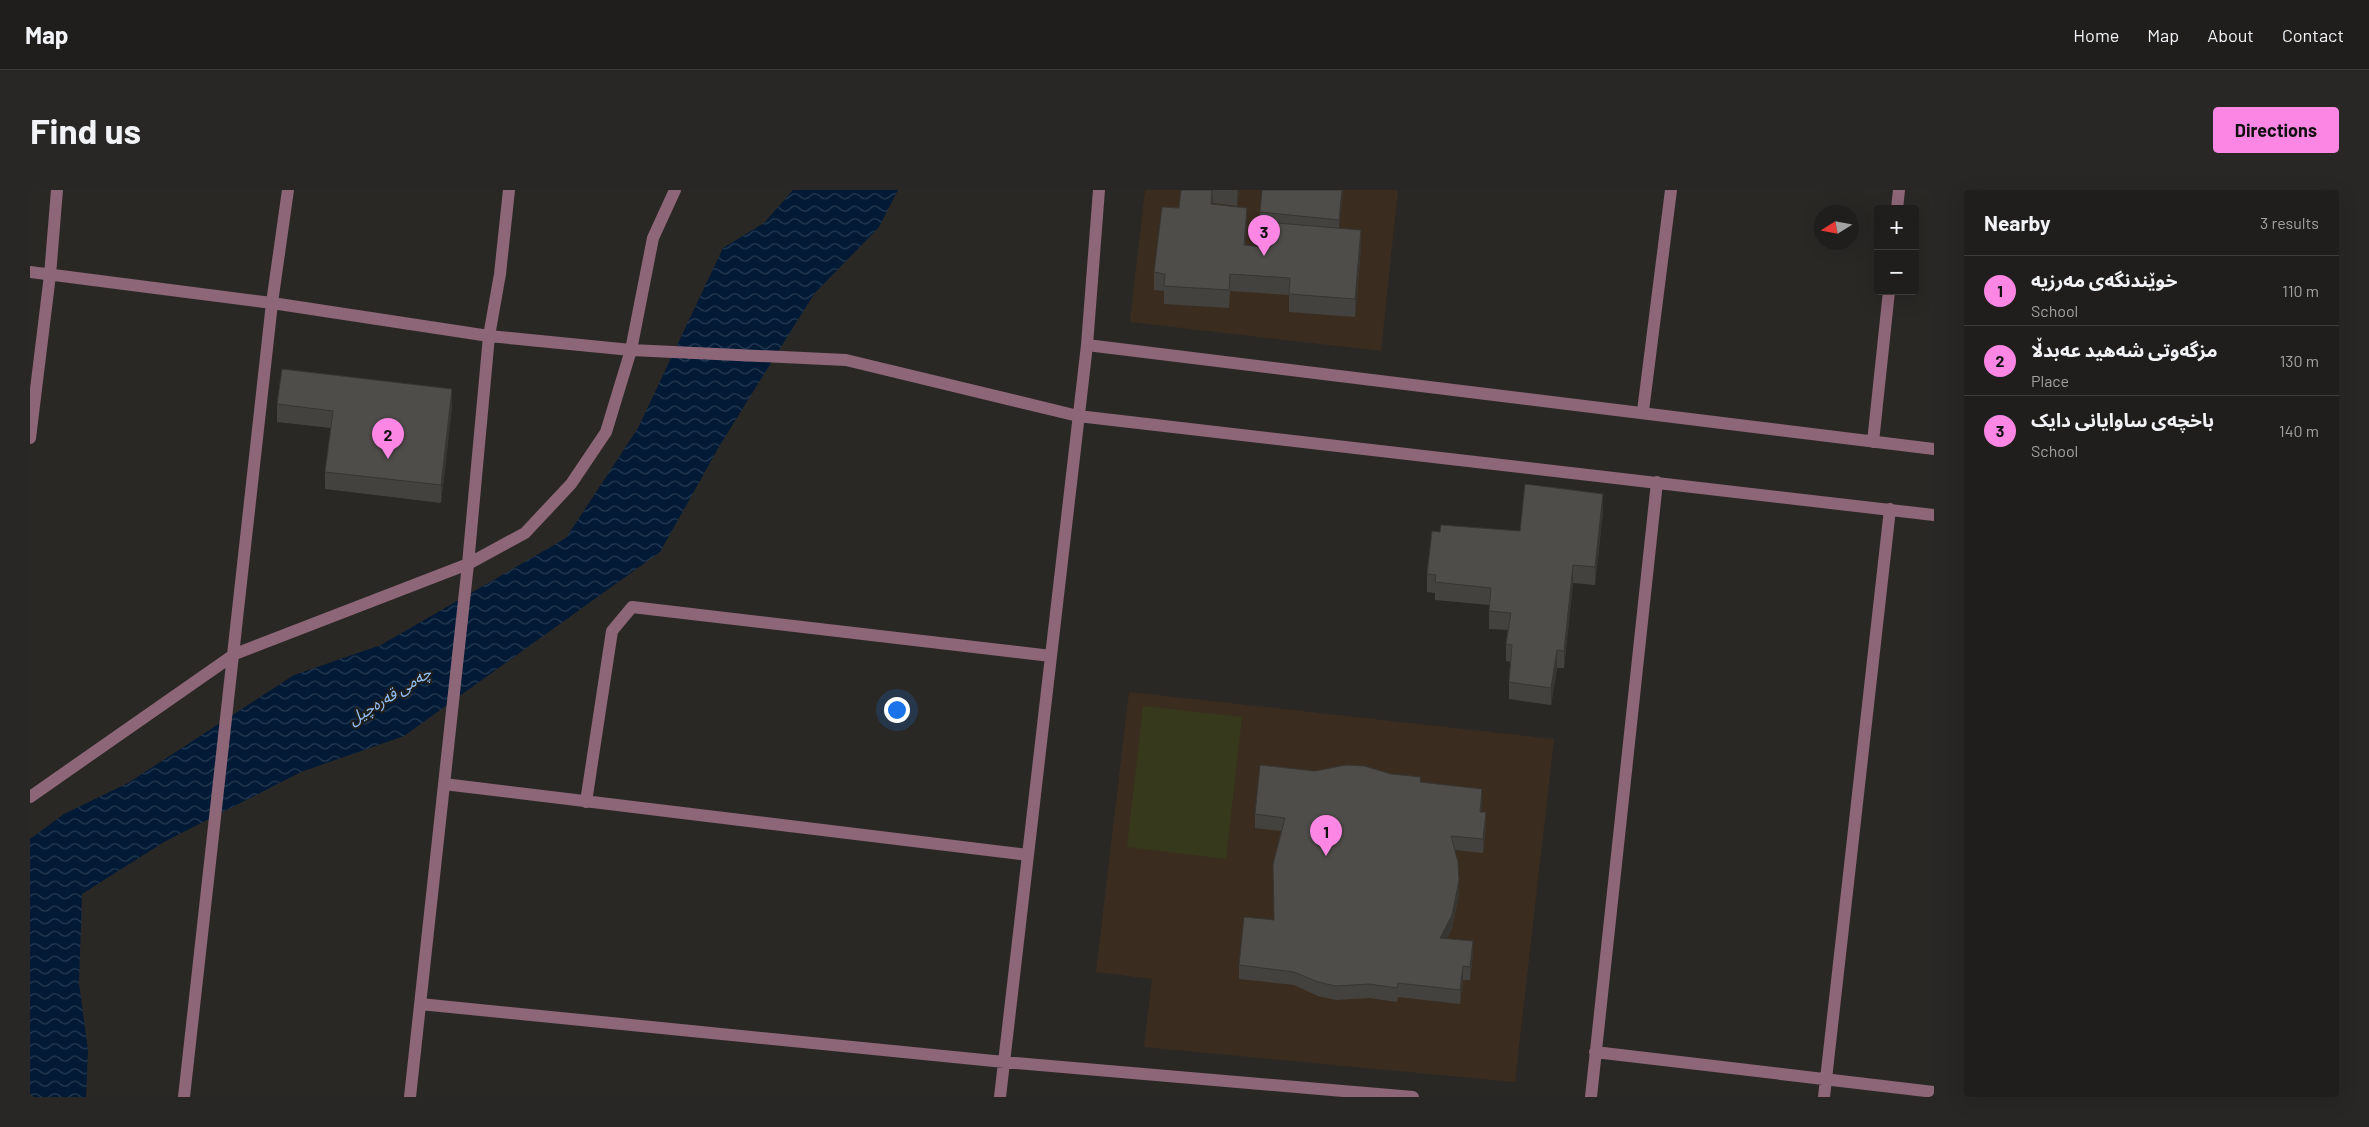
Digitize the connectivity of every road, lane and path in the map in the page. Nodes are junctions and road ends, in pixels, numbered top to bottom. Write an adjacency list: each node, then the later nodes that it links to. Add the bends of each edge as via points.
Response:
1 (57, 190): 10 (street)
2 (288, 190): 12 (street)
3 (509, 190): 13 (street)
4 (675, 190): 15 (street, via 653,238)
5 (1099, 190): 14 (street)
6 (1671, 190): 16 (street)
7 (1899, 190): 8 (street)
8 (1897, 205)
9 (30, 272): 10 (street)
10 (50, 275): 12 (street); 18 (street)
11 (1889, 295): 19 (street)
12 (272, 304): 13 (street); 25 (street)
13 (489, 336): 15 (street); 24 (street)
14 (1087, 344): 16 (street); 17 (street)
15 (631, 350): 17 (street, via 846,360); 24 (street, via 606,432 571,484 525,533)
16 (1643, 411): 19 (street)
17 (1078, 416): 21 (street); 26 (street)
18 (30, 438)
19 (1873, 442): 20 (street)
20 (1934, 449)
21 (1657, 482): 22 (street); 32 (street)
22 (1890, 510): 23 (street); 34 (street)
23 (1934, 514)
24 (468, 564): 25 (street); 27 (street)
25 (235, 654): 28 (street); 36 (street)
26 (1050, 656): 29 (street, via 632,607 612,631); 30 (street)
27 (444, 784): 29 (street); 31 (street)
28 (30, 797)
29 (586, 802): 30 (street)
30 (1028, 855): 33 (street)
31 (420, 1004): 33 (street); 37 (street)
32 (1595, 1052): 34 (street); 40 (street)
33 (1004, 1062): 38 (street); 39 (street)
34 (1826, 1079): 35 (street); 41 (street)
35 (1934, 1092)
36 (184, 1097)
37 (410, 1097)
38 (1000, 1097)
39 (1413, 1097)
40 (1591, 1097)
41 (1824, 1097)

